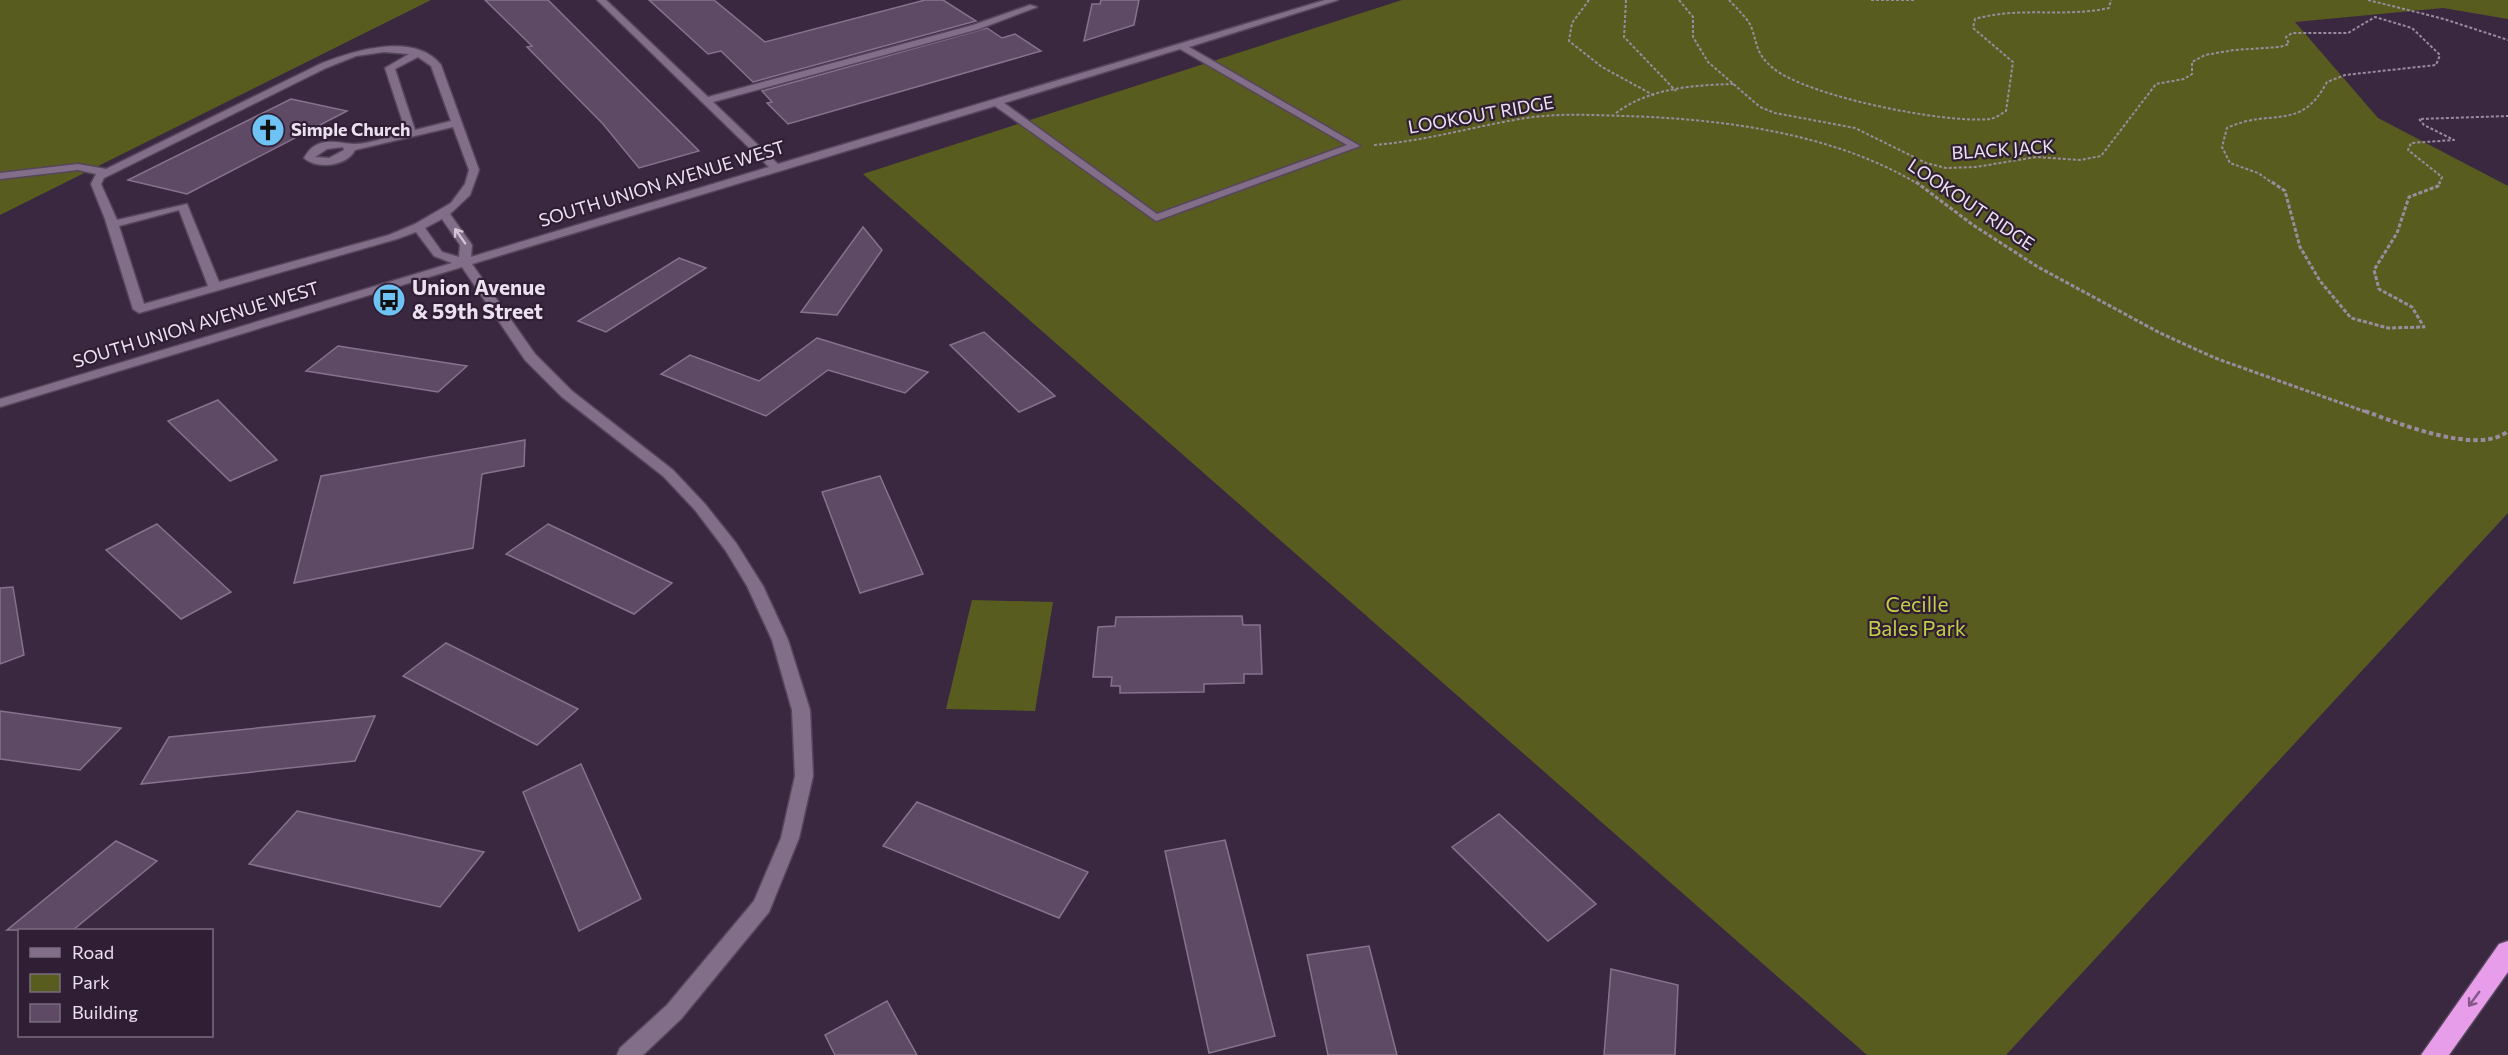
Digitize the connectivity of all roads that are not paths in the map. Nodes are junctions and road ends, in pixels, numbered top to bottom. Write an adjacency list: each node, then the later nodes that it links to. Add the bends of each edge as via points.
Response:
1 (601, 0): 6 (street)
2 (1334, 0): 4 (street, SOUTH UNION AVENUE WEST)
3 (1033, 7): 6 (street, via 965,30)
4 (1181, 46): 7 (street, SOUTH UNION AVENUE WEST); 7 (street, via 1355,146 1156,218)
5 (417, 54): 8 (street, via 436,65); 9 (street, via 390,68); 12 (street, via 384,49 337,60)
6 (706, 101): 11 (street)
7 (996, 102): 11 (street, SOUTH UNION AVENUE WEST)
8 (458, 123): 9 (street); 14 (street, via 474,170 473,179 465,196)
9 (411, 134): 10 (street)
10 (350, 148)
11 (776, 168): 17 (street, SOUTH UNION AVENUE WEST)
12 (105, 172): 13 (street, via 78,167); 15 (street, via 96,184)
13 (0, 176)
14 (444, 213): 16 (street); 17 (street, one-way to 14, via 466,245)
15 (113, 224): 18 (street, via 183,206); 18 (street, via 139,309)
16 (418, 227): 17 (street, via 438,254); 18 (street)
17 (465, 263): 19 (street, SOUTH UNION AVENUE WEST); 21 (street, via 530,357 567,394 672,477 731,547 755,586 780,640 801,710 804,776 790,838 762,906 675,1012)
18 (215, 287)
19 (0, 403)
20 (2508, 952): 22 (highway, one-way to 22)
21 (628, 1055)
22 (2434, 1055)

